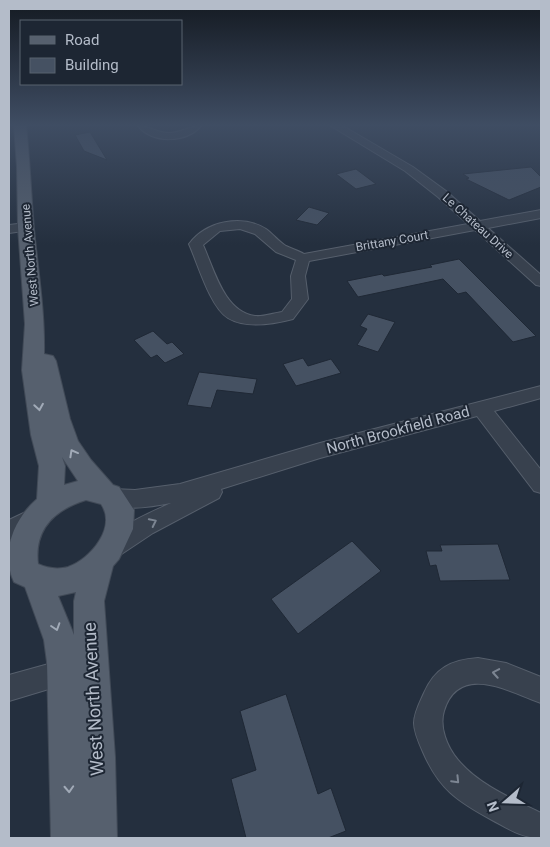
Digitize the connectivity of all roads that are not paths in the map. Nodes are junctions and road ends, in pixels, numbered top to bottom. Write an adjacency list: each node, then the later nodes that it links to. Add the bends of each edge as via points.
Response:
1 (24, 166): 5 (main road, West North Avenue)
2 (403, 166): 4 (street, Le Chateau Drive)
3 (541, 214): 4 (street, Brittany Court)
4 (480, 226): 7 (street, Brittany Court); 8 (street, Le Chateau Drive)
5 (26, 227): 6 (street); 9 (main road, West North Avenue)
6 (9, 229)
7 (303, 258): 7 (street, via 281,249 260,231 241,225 208,231 196,244 221,301 234,315 256,321 286,316 300,298 298,276)
8 (541, 282)
9 (36, 324): 14 (main road, West North Avenue, one-way to 9, via 79,464 67,442); 15 (main road, West North Avenue, one-way to 15, via 34,370 43,435 52,466)
10 (541, 392): 11 (street, North Brookfield Road)
11 (481, 408): 12 (street, North Brookfield Road); 13 (street)
12 (256, 470): 14 (street, North Brookfield Road, via 157,497 131,500); 17 (street, North Brookfield Road, one-way to 12, via 145,526)
13 (541, 485)
14 (108, 495): 15 (main road, via 86,489 70,492); 17 (main road, via 120,511 121,524 120,534)
15 (44, 509): 16 (street); 18 (main road, via 27,533 21,556)
16 (9, 531)
17 (106, 555): 18 (main road, via 90,571 60,583 45,584); 24 (main road, West North Avenue, via 89,601 97,757)
18 (24, 572): 19 (main road, West North Avenue, one-way to 19, via 60,640)
19 (63, 673): 20 (street); 23 (main road, West North Avenue, one-way to 23)
20 (9, 688)
21 (541, 690): 22 (street, one-way to 22, via 508,675 466,672 447,680 434,700 428,721 435,747 446,769 461,786)
22 (541, 829)
23 (71, 838)
24 (97, 838)

